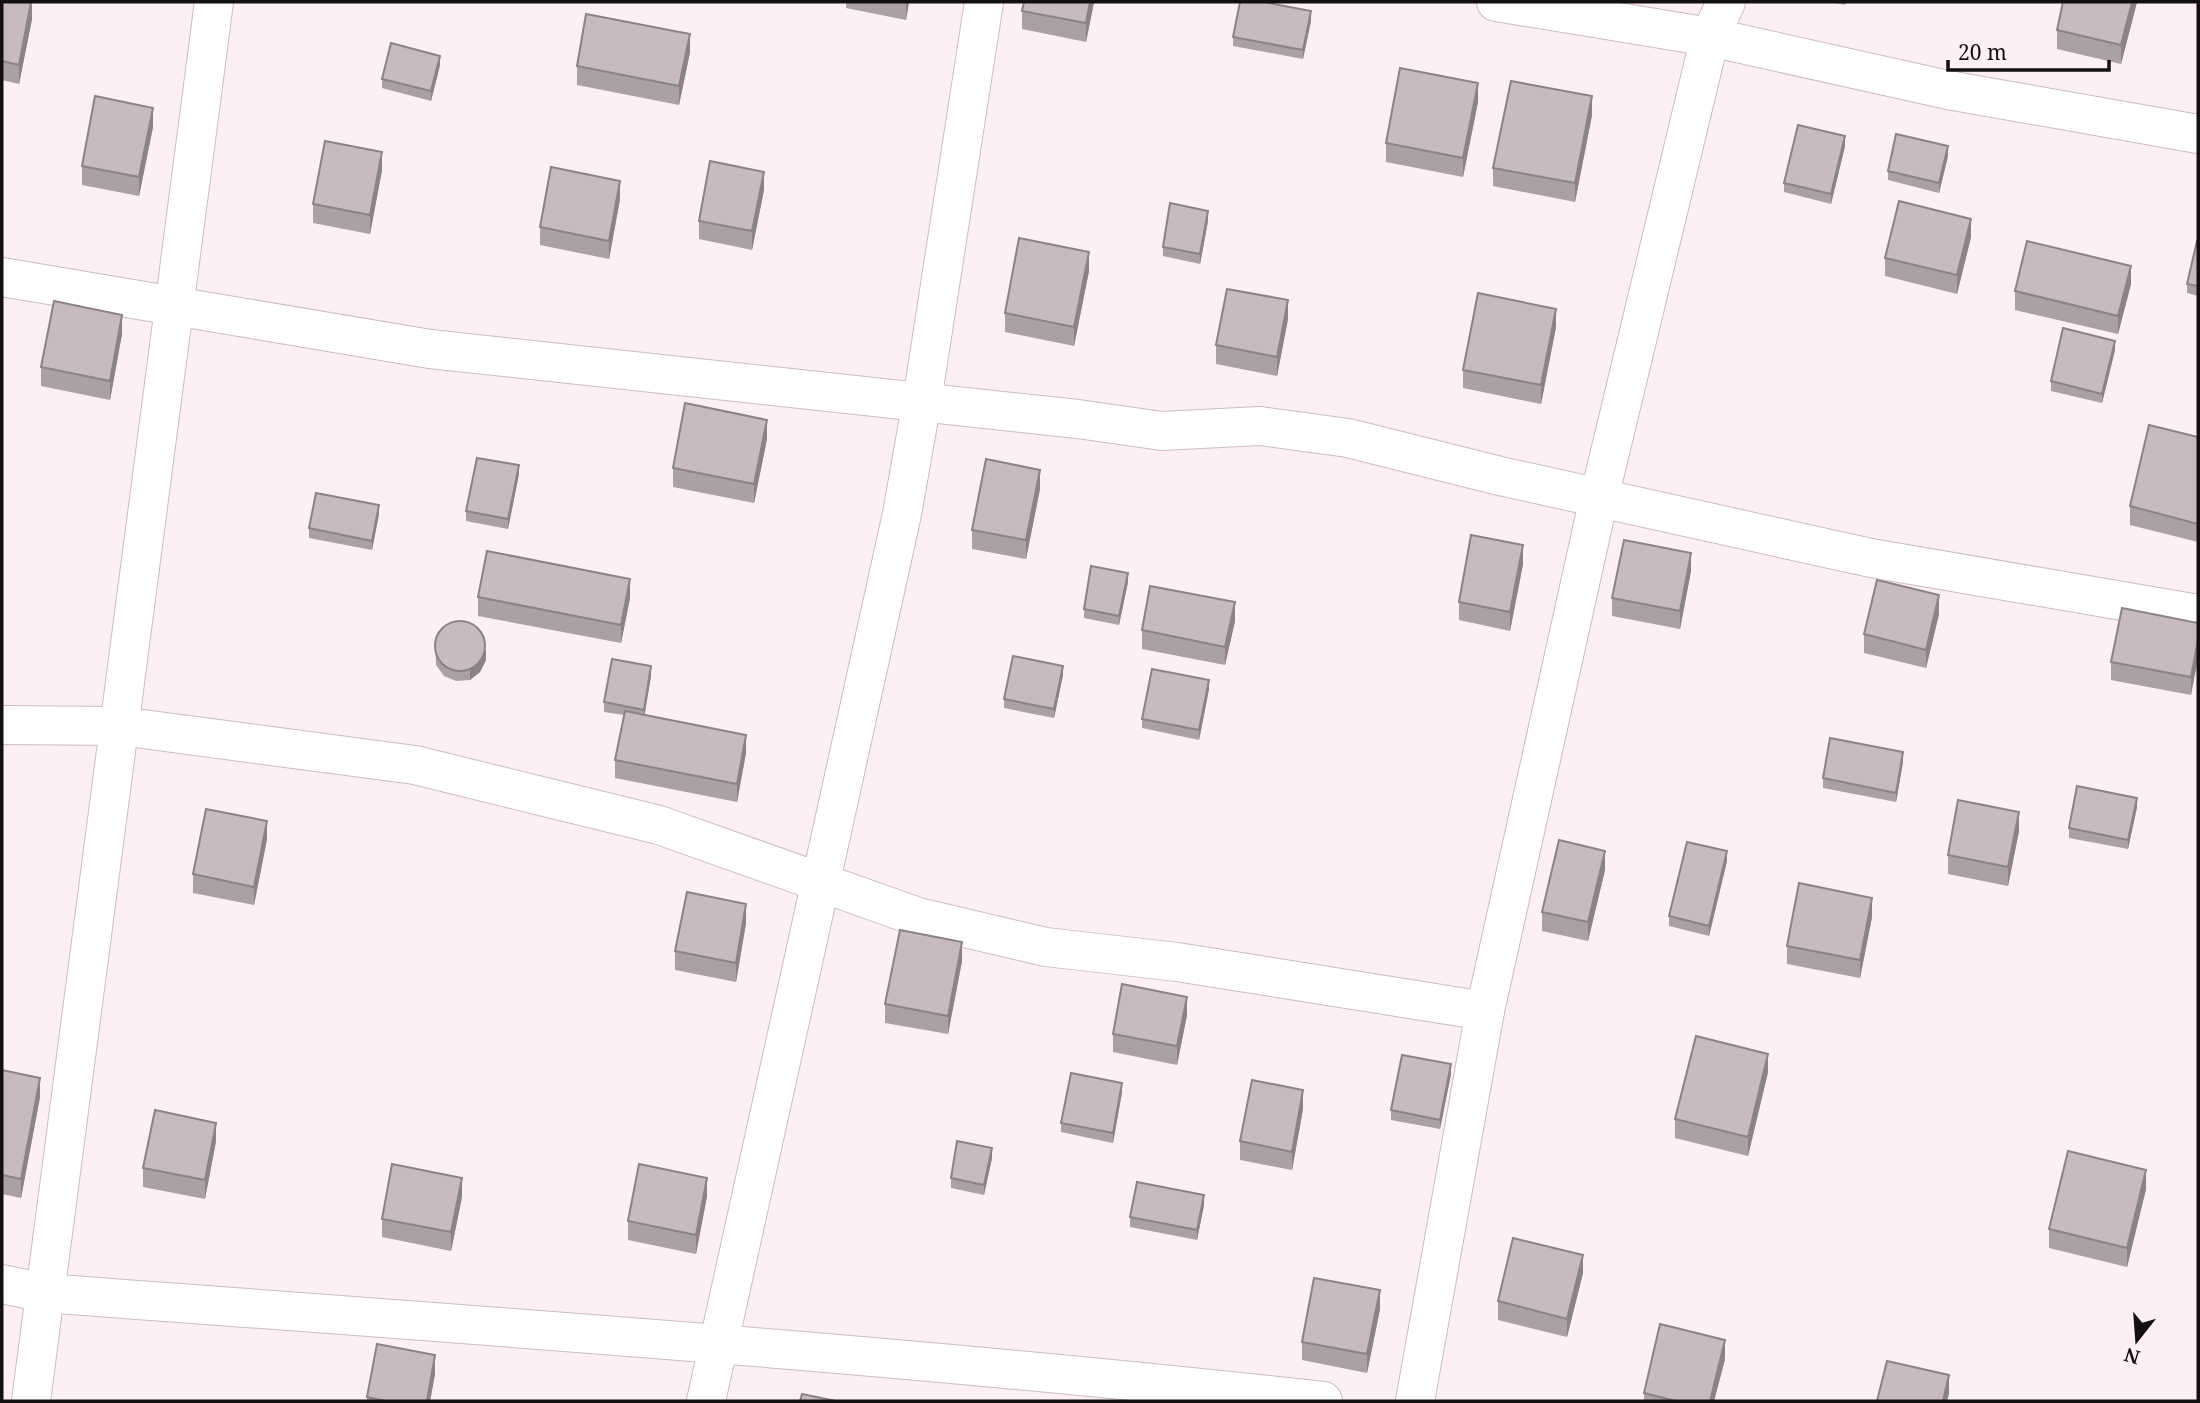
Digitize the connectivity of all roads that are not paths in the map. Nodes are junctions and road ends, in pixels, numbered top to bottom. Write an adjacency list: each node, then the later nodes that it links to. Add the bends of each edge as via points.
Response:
1 (214, 2): 8 (street)
2 (984, 2): 9 (street)
3 (1496, 2): 5 (street)
4 (1726, 2): 5 (street)
5 (1710, 37): 6 (street, via 1948,90); 10 (street)
6 (2198, 134)
7 (2, 277): 8 (street)
8 (175, 306): 9 (street, via 430,349); 13 (street)
9 (922, 401): 10 (street, via 1162,431 1260,426 1348,438); 14 (street, via 902,514)
10 (1599, 498): 11 (street, via 1871,558); 15 (street)
11 (2198, 614)
12 (2, 725): 13 (street)
13 (120, 726): 14 (street, via 415,765 659,825); 17 (street)
14 (821, 881): 15 (street, via 918,917 1046,947 1177,962); 18 (street)
15 (1485, 1011): 22 (street)
16 (2, 1284): 17 (street)
17 (45, 1293): 18 (street); 19 (street)
18 (719, 1345): 20 (street); 21 (street)
19 (31, 1401)
20 (706, 1401)
21 (1324, 1401)
22 (1415, 1401)

